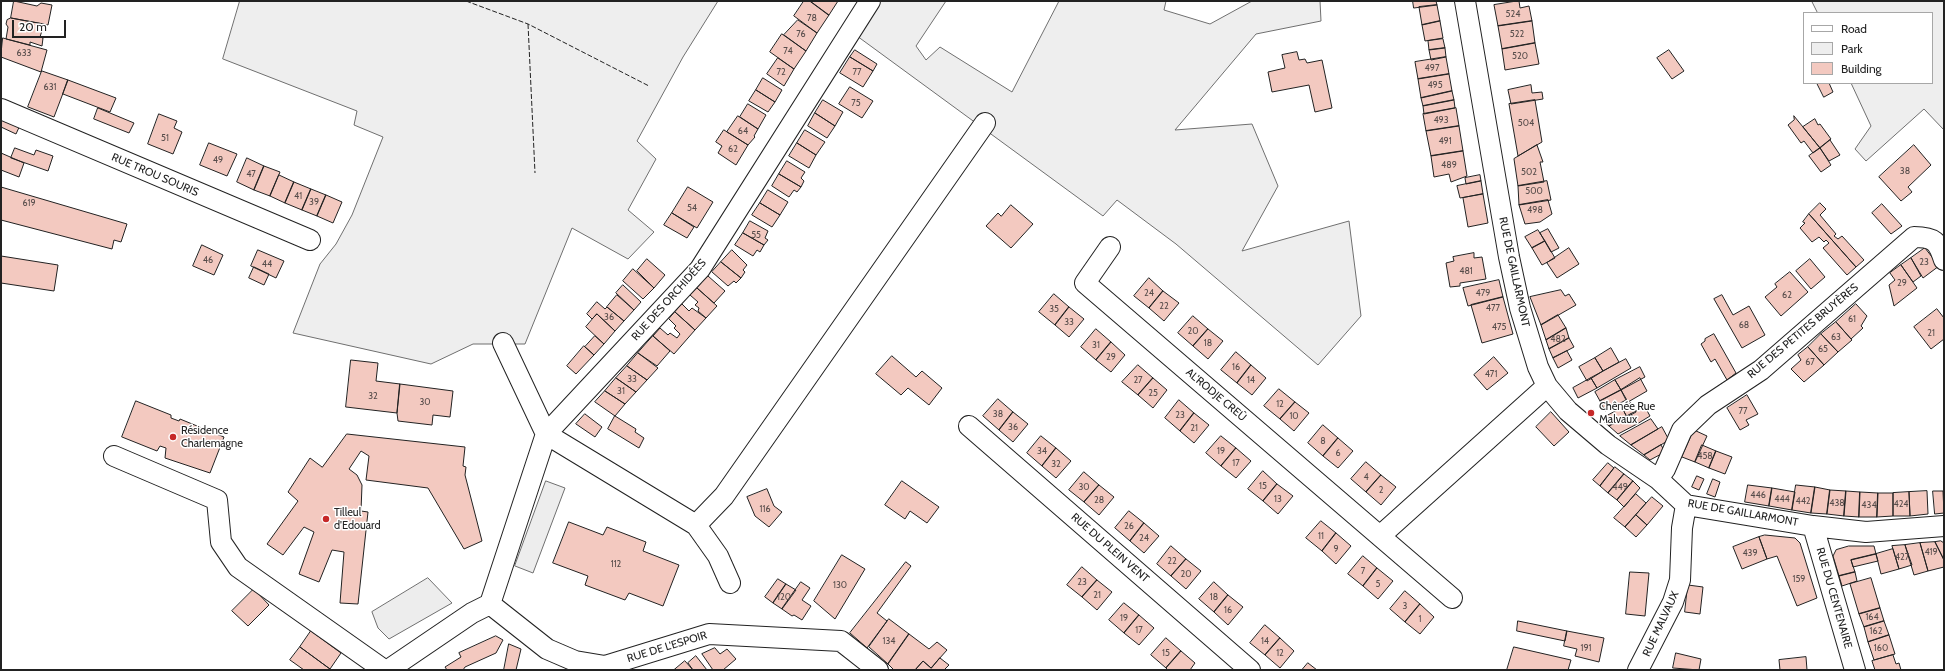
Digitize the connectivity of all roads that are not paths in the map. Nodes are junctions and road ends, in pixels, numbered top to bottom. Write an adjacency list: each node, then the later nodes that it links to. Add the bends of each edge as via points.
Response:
1 (870, 1): 11 (street, RUE DES ORCHIDÉES, via 700,269)
2 (1465, 1): 9 (street, RUE DE GAILLARMONT, via 1510,265 1538,367)
3 (1, 109): 5 (street, RUE TROU SOURIS)
4 (985, 124): 15 (street, via 724,496)
5 (310, 240)
6 (1110, 247): 18 (street, AL'RODJE CREÛ, via 1085,283)
7 (1944, 260): 13 (street, RUE DES PETITES BRUYÈRES, via 1939,246 1932,239 1914,237 1761,370 1703,409 1682,430)
8 (504, 343): 11 (street)
9 (1547, 386): 13 (street, RUE DE GAILLARMONT, via 1568,411 1608,445); 18 (street)
10 (969, 426): 25 (street, RUE DU PLEIN VENT)
11 (546, 434): 15 (street); 21 (street, RUE DES ORCHIDÉES)
12 (114, 456): 22 (street, via 217,500 220,542 238,567)
13 (1658, 480): 14 (street, RUE DE GAILLARMONT)
14 (1686, 505): 16 (street, RUE DE GAILLARMONT); 26 (street, RUE MALVAUX, via 1682,528 1680,580 1653,645)
15 (696, 525): 19 (street, via 718,556)
16 (1813, 526): 17 (street, RUE DE GAILLARMONT, via 1866,532); 27 (street, RUE DU CENTENAIRE)
17 (1944, 526)
18 (1380, 536): 20 (street, AL'RODJE CREÛ)
19 (730, 583)
20 (1452, 598)
21 (490, 604): 23 (street, via 472,613); 24 (street, RUE DE L'ESPOIR, via 547,649 575,661 605,666 709,634 841,641)
22 (384, 670)
23 (388, 670)
24 (878, 670)
25 (1250, 670)
26 (1638, 670)
27 (1855, 670)

